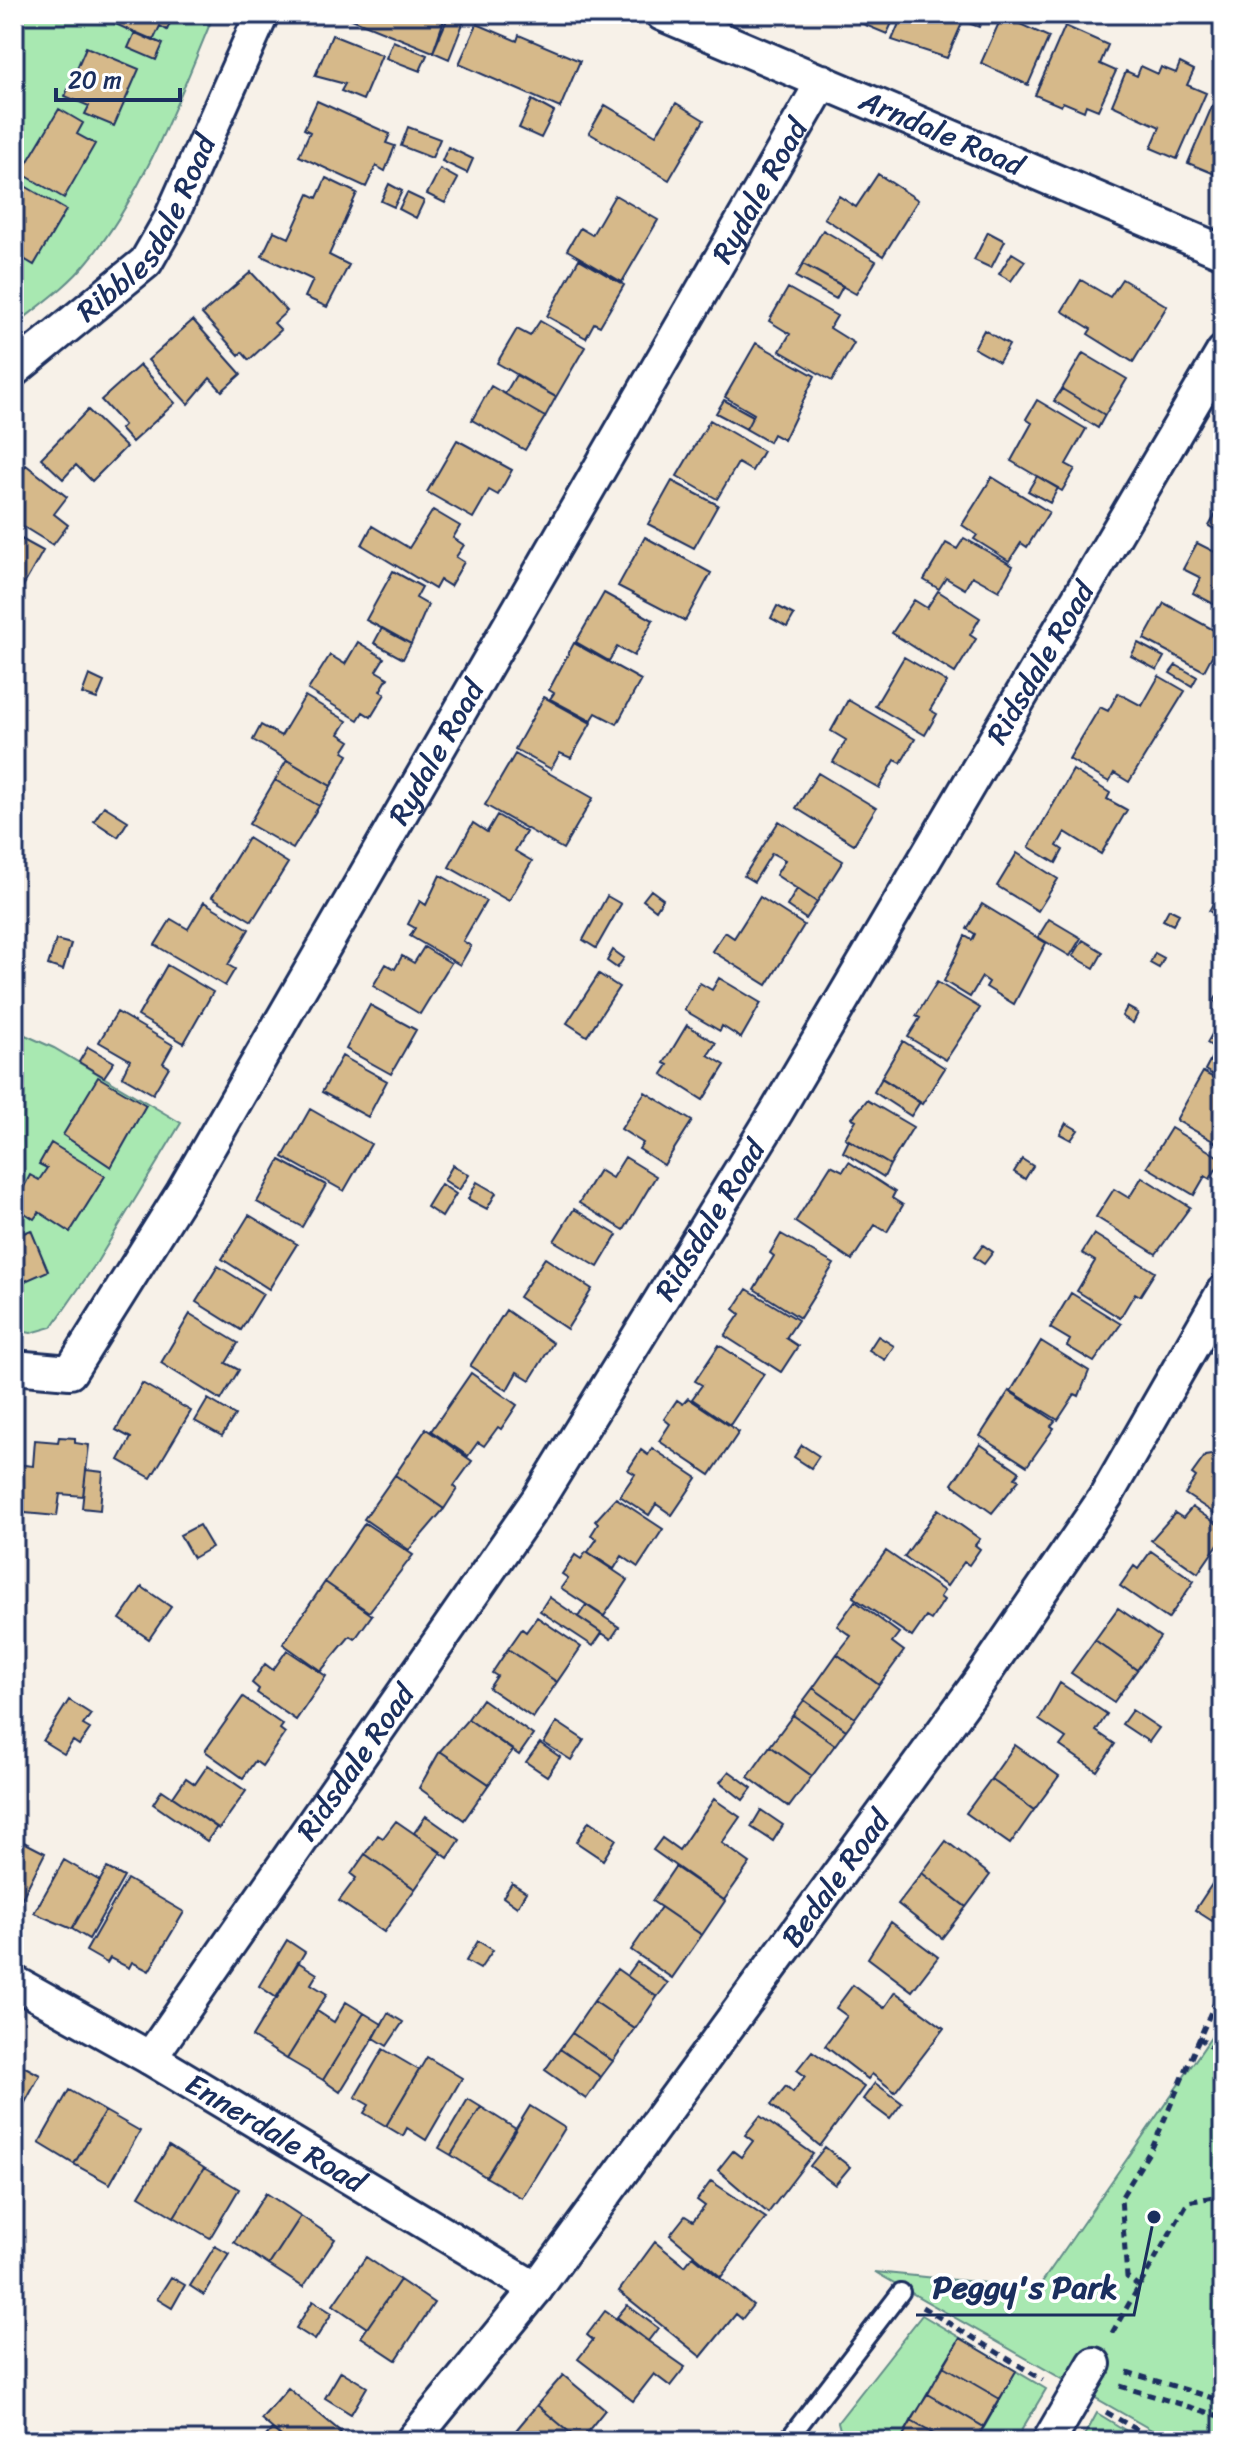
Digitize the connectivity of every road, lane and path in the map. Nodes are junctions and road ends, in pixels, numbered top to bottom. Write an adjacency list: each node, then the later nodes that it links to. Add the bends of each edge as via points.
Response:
1 (262, 14): 6 (street, Ribblesdale Road, via 146,262)
2 (662, 14): 3 (street, Arndale Road)
3 (823, 81): 4 (street, Arndale Road); 8 (street, Rydale Road, via 183,1192 70,1372)
4 (1223, 252)
5 (1223, 352): 13 (street, Ridsdale Road, via 777,1111 539,1498)
6 (14, 370)
7 (1223, 1292): 16 (street, Bedale Road, via 1106,1496 979,1682)
8 (14, 1367)
9 (14, 1982): 13 (street, Ennerdale Road)
10 (1223, 1984): 11 (path)
11 (1198, 2037): 12 (path); 15 (path, via 1153,2146 1121,2198 1127,2277)
12 (1223, 2056)
13 (150, 2058): 16 (street, Ennerdale Road)
14 (1223, 2195): 15 (path, via 1188,2202)
15 (1140, 2287): 18 (path)
16 (536, 2289): 23 (street, Bedale Road)
17 (901, 2292): 21 (path); 24 (lane)
18 (1105, 2366): 20 (path); 21 (street)
19 (1122, 2387): 22 (path)
20 (1223, 2401)
21 (1084, 2403): 25 (street); 26 (path)
22 (1223, 2417)
23 (412, 2441)
24 (787, 2441)
25 (1049, 2441)
26 (1157, 2441)

